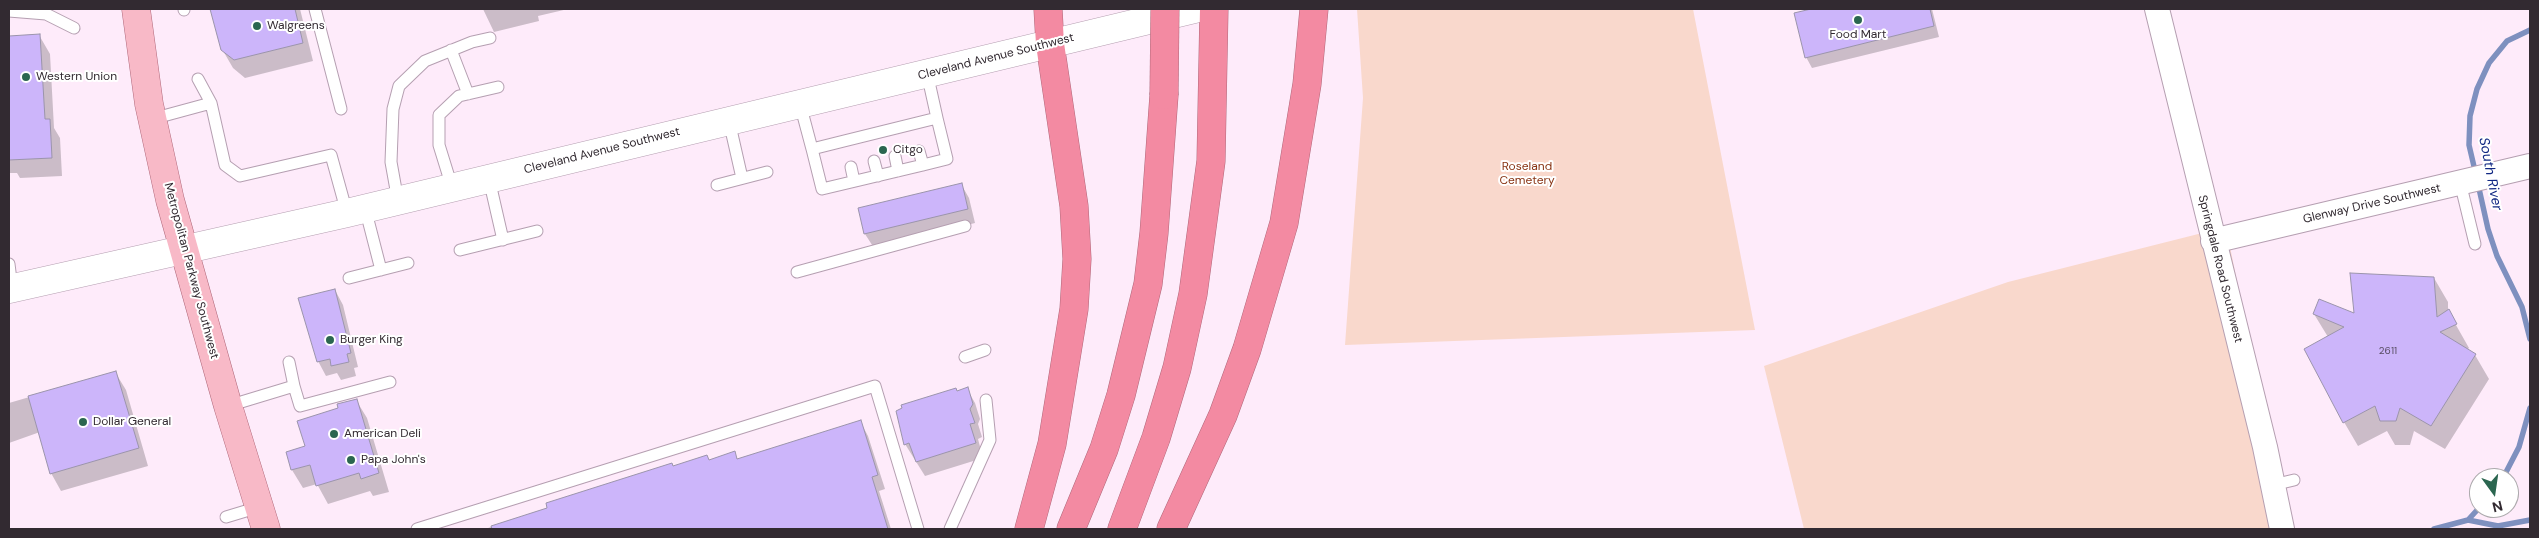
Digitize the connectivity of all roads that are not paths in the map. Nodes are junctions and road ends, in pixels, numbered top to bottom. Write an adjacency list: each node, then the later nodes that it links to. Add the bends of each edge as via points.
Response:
1 (136, 9): 22 (main road, Metropolitan Parkway Southwest)
2 (315, 9): 20 (lane)
3 (1048, 9): 12 (highway)
4 (1165, 9): 67 (highway, bridge, via 1164,95 1148,284 1121,395 1104,449)
5 (1195, 9): 12 (main road, Cleveland Avenue Southwest)
6 (1214, 9): 68 (highway, via 1211,161 1193,294 1177,368 1156,438)
7 (1314, 9): 69 (highway, via 1308,84 1284,224 1247,349 1223,415)
8 (2157, 9): 45 (street, Springdale Road Southwest)
9 (9, 11): 10 (lane, via 46,14)
10 (74, 28)
11 (490, 38): 13 (lane)
12 (1050, 44): 14 (main road, Cleveland Avenue Southwest); 66 (highway, via 1074,206 1076,269 1074,309 1052,444)
13 (451, 50): 17 (lane); 40 (lane, via 425,61 399,86 393,110 391,162)
14 (927, 73): 19 (main road, Cleveland Avenue Southwest); 21 (lane)
15 (198, 79): 18 (lane)
16 (498, 87): 17 (lane)
17 (468, 94): 39 (lane, via 459,96 439,115 439,145)
18 (211, 103): 22 (lane); 41 (lane, via 225,165 240,176 331,155)
19 (800, 103): 23 (main road, Cleveland Avenue Southwest); 24 (lane)
20 (341, 109)
21 (937, 118): 24 (lane, via 890,133); 28 (lane, via 947,159)
22 (152, 119): 47 (main road, Metropolitan Parkway Southwest)
23 (729, 121): 34 (lane); 35 (main road, Cleveland Avenue Southwest)
24 (812, 149): 36 (lane, via 822,189)
25 (919, 151): 28 (lane)
26 (895, 156): 31 (lane)
27 (874, 161): 33 (lane)
28 (923, 165): 31 (lane)
29 (2530, 166): 37 (street, Glenway Drive Southwest)
30 (851, 167): 36 (lane)
31 (898, 171): 33 (lane)
32 (767, 172): 34 (lane)
33 (878, 176): 36 (lane)
34 (742, 178): 38 (lane)
35 (489, 179): 39 (main road, Cleveland Avenue Southwest); 44 (lane)
36 (854, 181)
37 (2460, 182): 45 (street, Glenway Drive Southwest); 46 (lane)
38 (717, 185)
39 (452, 187): 40 (main road, Cleveland Avenue Southwest)
40 (398, 200): 41 (main road, Cleveland Avenue Southwest)
41 (356, 210): 47 (main road, Cleveland Avenue Southwest); 50 (lane)
42 (965, 226): 51 (lane)
43 (537, 231): 44 (lane)
44 (503, 240): 48 (lane)
45 (2213, 241): 70 (street, Springdale Road Southwest, via 2283,483)
46 (2475, 244)
47 (183, 248): 53 (main road, Cleveland Avenue Southwest); 60 (main road, Metropolitan Parkway Southwest)
48 (460, 250)
49 (408, 263): 50 (lane)
50 (381, 270): 52 (lane)
51 (797, 272)
52 (354, 276)
53 (10, 280)
54 (985, 350): 55 (lane)
55 (965, 357)
56 (289, 362): 58 (lane)
57 (390, 382): 58 (lane, via 300,406)
58 (294, 386): 60 (lane)
59 (986, 400): 65 (lane, via 990,440)
60 (228, 406): 62 (main road, Metropolitan Parkway Southwest)
61 (226, 517): 62 (lane)
62 (263, 518)
63 (417, 529): 64 (lane, via 880,384)
64 (918, 529)
65 (950, 529)
66 (1029, 529)
67 (1071, 529)
68 (1122, 529)
69 (1171, 529)
70 (2282, 529)

